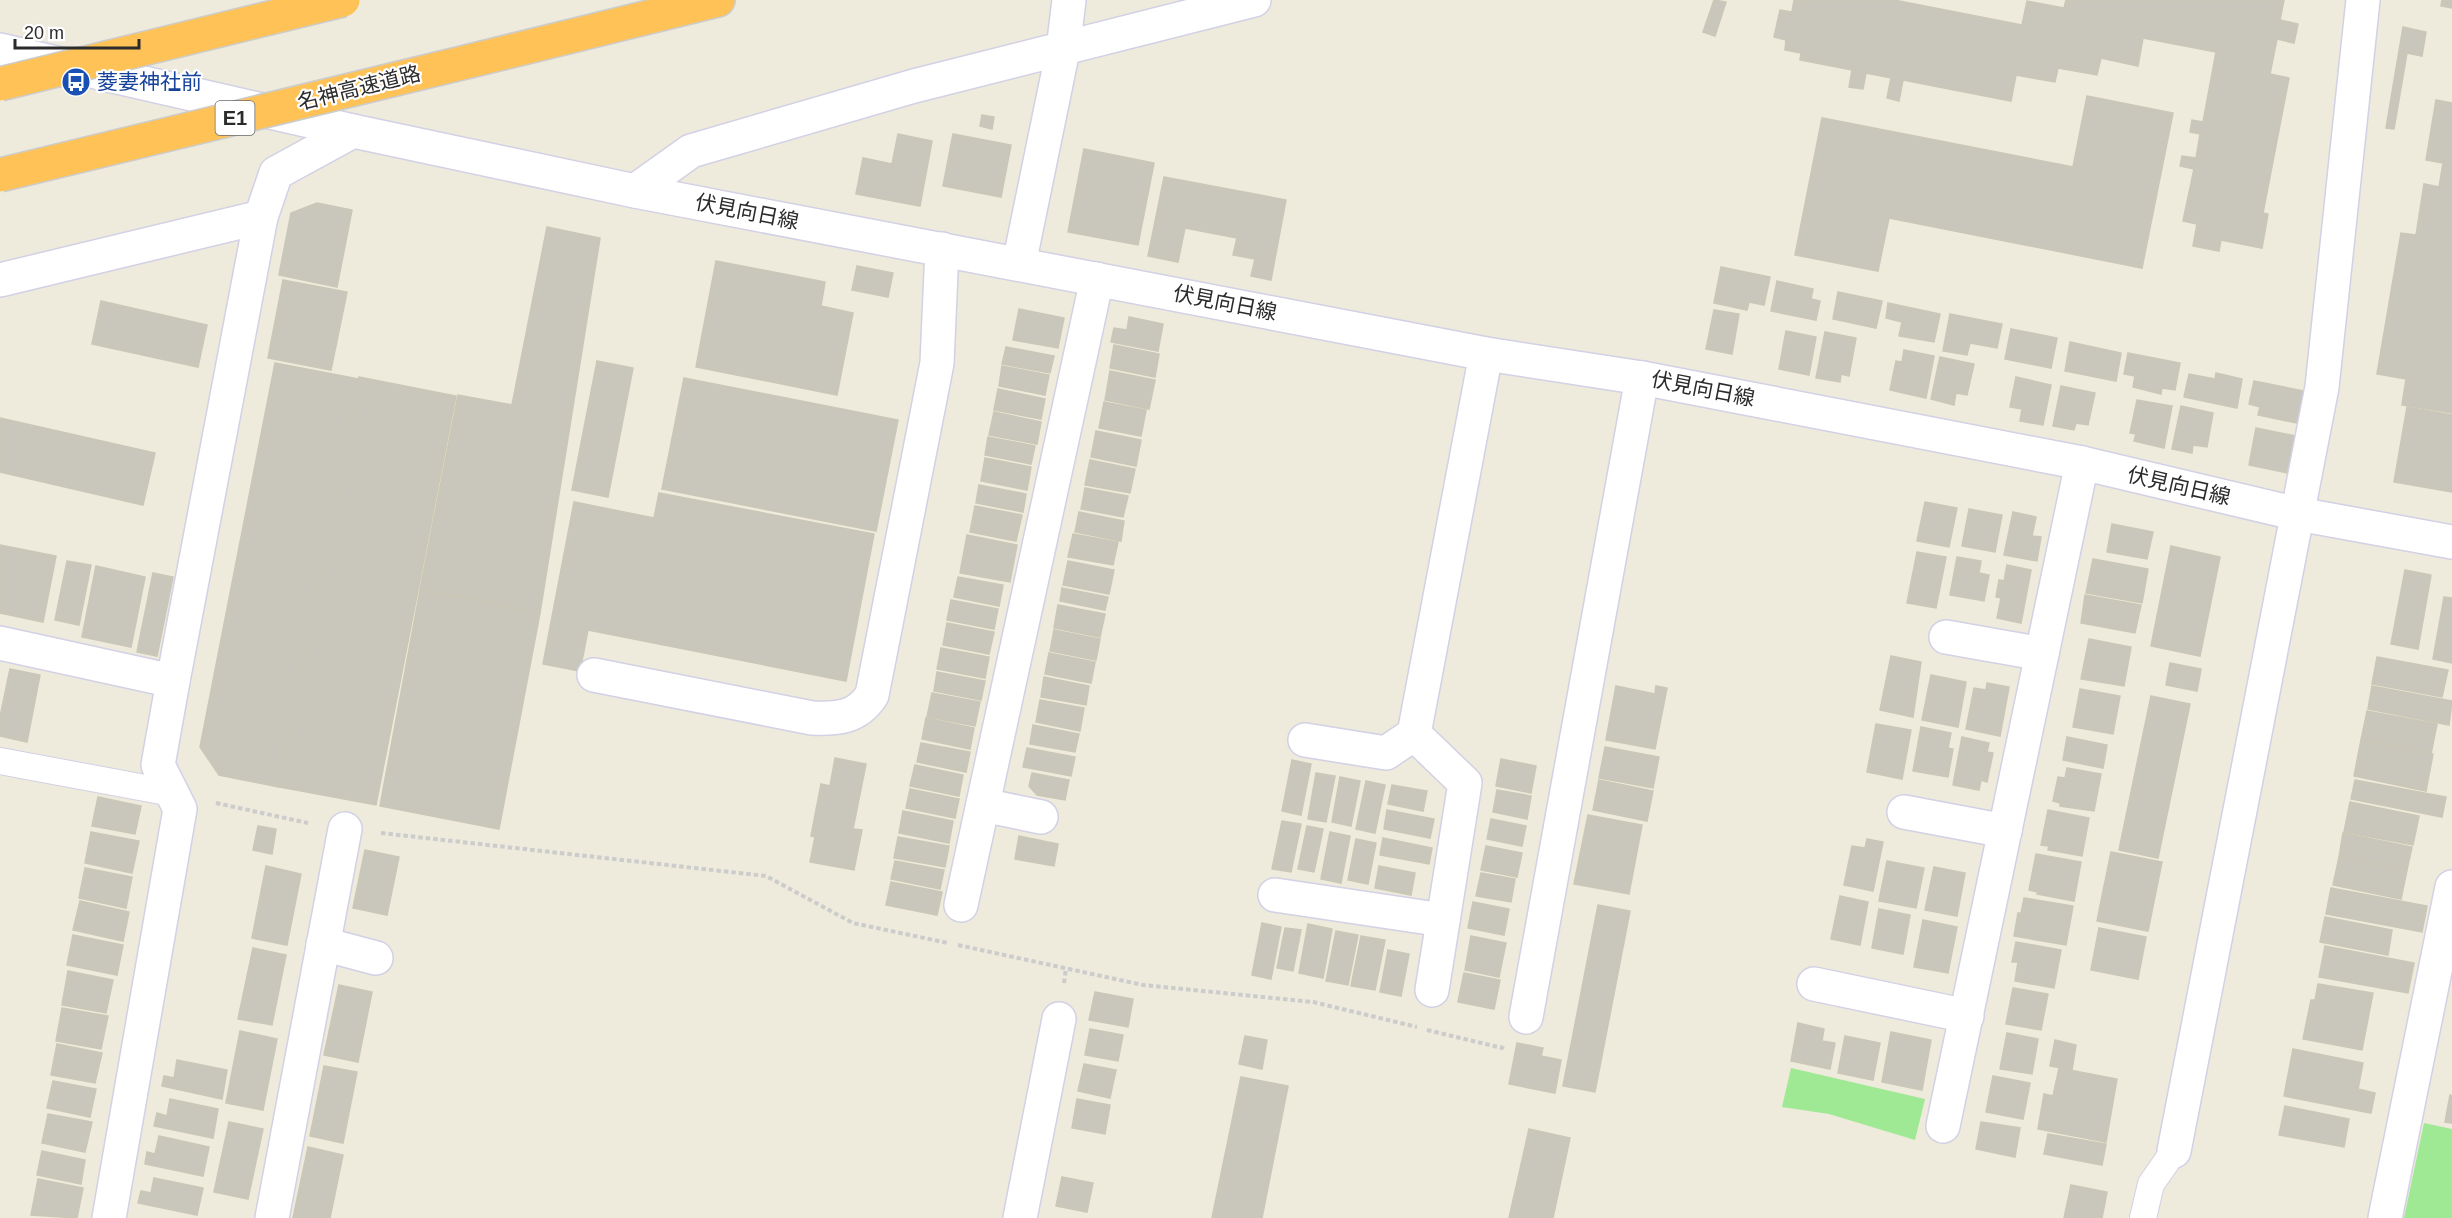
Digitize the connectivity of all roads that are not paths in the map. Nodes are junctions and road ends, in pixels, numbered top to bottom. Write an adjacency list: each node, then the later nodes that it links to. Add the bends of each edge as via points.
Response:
1 (344, 0): 8 (highway, bridge)
2 (718, 0): 10 (highway, 名神高速道路 / E1, bridge)
3 (1069, 0): 7 (street)
4 (1254, 0): 7 (street)
5 (2363, 0): 20 (street, via 2322,387)
6 (0, 50): 9 (street, 伏見向日線)
7 (1063, 50): 11 (street, via 914,86 691,151); 14 (street)
8 (0, 84)
9 (353, 131): 11 (street, 伏見向日線); 12 (street, via 276,173)
10 (0, 175)
11 (635, 191): 13 (street, 伏見向日線)
12 (261, 217): 16 (street); 26 (street)
13 (942, 249): 14 (street, 伏見向日線); 25 (street, via 937,363 872,695 862,710 835,719 812,718)
14 (1019, 264): 15 (street, 伏見向日線)
15 (1097, 279): 17 (street, 伏見向日線); 31 (street)
16 (0, 280)
17 (1486, 354): 18 (street, 伏見向日線); 27 (street)
18 (1642, 378): 19 (street, 伏見向日線); 45 (street)
19 (2082, 463): 20 (street, 伏見向日線); 24 (street)
20 (2298, 514): 21 (street, 伏見向日線); 48 (street)
21 (2452, 542)
22 (1946, 637): 24 (street)
23 (0, 643): 26 (street)
24 (2042, 654): 35 (street)
25 (594, 675)
26 (173, 681): 30 (street, via 158,765)
27 (1414, 734): 28 (street, via 1386,753); 39 (street, via 1465,783)
28 (1305, 740)
29 (0, 761): 30 (lane)
30 (172, 793): 49 (street, via 180,809)
31 (983, 805): 33 (street); 38 (street)
32 (1904, 812): 35 (street)
33 (1041, 817)
34 (345, 829): 40 (street)
35 (2005, 831): 44 (street)
36 (2452, 887): 53 (street)
37 (1275, 895): 39 (street)
38 (961, 905)
39 (1443, 920): 43 (street)
40 (323, 944): 41 (street); 50 (street)
41 (376, 958)
42 (1814, 984): 44 (street)
43 (1432, 990)
44 (1967, 1016): 47 (street)
45 (1526, 1017)
46 (1059, 1019): 51 (street)
47 (1943, 1126)
48 (2174, 1151): 52 (lane, via 2151,1184)
49 (109, 1218)
50 (272, 1218)
51 (1020, 1218)
52 (2143, 1218)
53 (2385, 1218)

